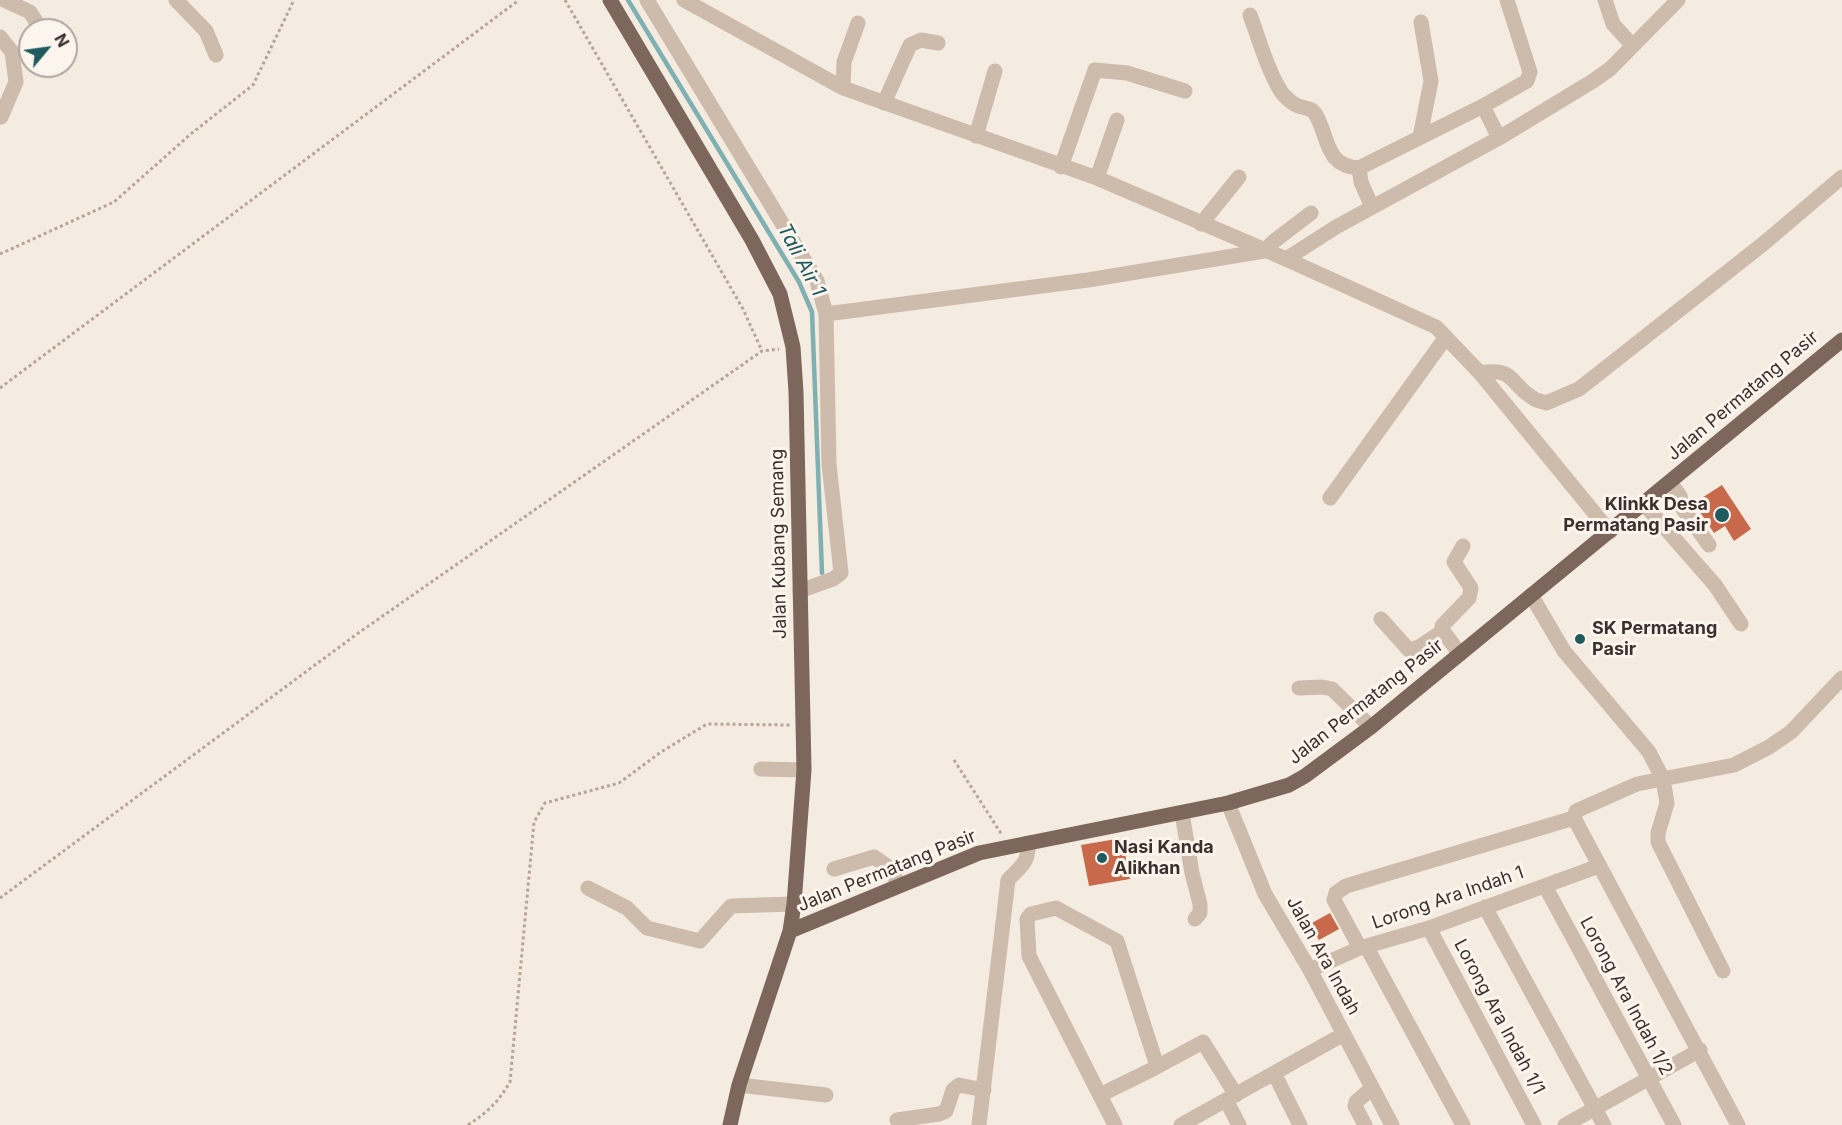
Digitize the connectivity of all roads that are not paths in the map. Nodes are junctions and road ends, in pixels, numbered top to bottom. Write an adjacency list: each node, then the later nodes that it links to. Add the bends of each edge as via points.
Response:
1 (4, 0): 10 (street, via 30,12)
2 (176, 0): 16 (street, via 206,31)
3 (610, 0): 47 (main road, Jalan Kubang Semang, via 780,294 793,347)
4 (647, 0): 37 (street, via 817,281)
5 (684, 0): 18 (street)
6 (1507, 0): 21 (street, via 1529,77)
7 (1605, 0): 15 (street, via 1612,24)
8 (1678, 0): 15 (street)
9 (1250, 15): 28 (street, via 1283,94 1296,106 1308,107 1316,113 1329,150 1349,168)
10 (34, 18)
11 (1421, 22): 25 (street, via 1431,81)
12 (858, 23): 18 (street, via 844,62)
13 (0, 37): 22 (street, via 12,52 16,82)
14 (938, 43): 20 (street, via 921,40 910,45)
15 (1633, 46): 26 (street, via 1611,69)
16 (214, 49)
17 (995, 71): 24 (street)
18 (843, 88): 20 (street)
19 (1185, 91): 27 (street, via 1127,73 1095,70)
20 (884, 103): 24 (street)
21 (1483, 106): 25 (street); 26 (street)
22 (1, 117)
23 (1117, 120): 31 (street)
24 (976, 135): 27 (street)
25 (1420, 137): 28 (street)
26 (1499, 138): 32 (street)
27 (1061, 167): 31 (street)
28 (1359, 168): 32 (street)
29 (1239, 177): 34 (street)
30 (1842, 177): 40 (street, via 1579,389 1546,403 1533,398 1509,375 1496,371)
31 (1097, 178): 34 (street)
32 (1372, 207): 36 (street)
33 (1311, 213): 35 (street)
34 (1201, 224): 35 (street)
35 (1264, 252): 36 (street); 37 (street, via 1088,280)
36 (1286, 259): 38 (street, via 1436,327)
37 (826, 314): 47 (street, via 829,464 841,573)
38 (1446, 337): 40 (street); 42 (street)
39 (1842, 340): 41 (main road, Jalan Permatang Pasir)
40 (1480, 374): 44 (street)
41 (1670, 482): 43 (main road, Jalan Permatang Pasir); 45 (street, via 1683,509)
42 (1330, 498)
43 (1644, 504): 44 (main road, Jalan Permatang Pasir); 50 (street, via 1715,585)
44 (1610, 531): 48 (main road, Jalan Permatang Pasir)
45 (1709, 545)
46 (1463, 546): 51 (street, via 1454,562 1471,588 1469,598 1442,626)
47 (800, 591): 57 (main road, Jalan Kubang Semang)
48 (1531, 595): 52 (main road, Jalan Permatang Pasir); 58 (street, via 1564,651 1649,752)
49 (1382, 619): 51 (street, via 1408,650)
50 (1741, 624)
51 (1443, 631): 52 (street)
52 (1460, 654): 55 (main road, Jalan Permatang Pasir)
53 (1842, 678): 58 (street, via 1791,732 1769,747 1734,765)
54 (1299, 688): 55 (street, via 1332,689)
55 (1371, 727): 59 (main road, Jalan Permatang Pasir, via 1305,776)
56 (760, 769): 57 (street)
57 (804, 770): 68 (main road, Jalan Kubang Semang)
58 (1663, 779): 61 (street, via 1637,784 1576,811); 75 (street, via 1667,803 1658,842)
59 (1228, 803): 60 (main road, Jalan Permatang Pasir); 74 (street, Jalan Ara Indah, via 1265,894)
60 (1182, 813): 62 (main road, Jalan Permatang Pasir); 70 (street, via 1200,904)
61 (1574, 818): 63 (street); 73 (street, via 1346,886 1336,893 1334,900)
62 (1028, 843): 65 (main road, Jalan Permatang Pasir, via 979,853); 83 (street, via 1026,862 1008,880)
63 (1599, 866): 66 (street, Lorong Ara Indah 1); 77 (street)
64 (834, 869): 65 (street, via 874,857 887,866)
65 (900, 885): 72 (main road, Jalan Permatang Pasir)
66 (1545, 886): 69 (street, Lorong Ara Indah 1); 80 (street, Lorong Ara Indah 1/2)
67 (588, 888): 68 (street, via 627,908 647,927 700,941 731,906)
68 (794, 904): 72 (main road, Jalan Kubang Semang)
69 (1485, 907): 71 (street, Lorong Ara Indah 1); 87 (street)
70 (1195, 919)
71 (1429, 927): 73 (street, Lorong Ara Indah 1); 98 (street, Lorong Ara Indah 1/1)
72 (790, 931): 81 (main road, Jalan Kubang Semang)
73 (1363, 947): 74 (street, Lorong Ara Indah 1); 97 (street)
74 (1310, 970): 76 (street, Jalan Ara Indah)
75 (1723, 971)
76 (1344, 1034): 79 (street); 82 (street, Jalan Ara Indah)
77 (1700, 1050): 80 (street); 102 (street)
78 (1157, 1066): 85 (street); 85 (street, via 1117,941 1056,908 1031,914 1027,919 1029,956); 86 (street, via 1203,1042)
79 (1274, 1073): 86 (street); 94 (street)
80 (1648, 1078): 87 (street); 101 (street, Lorong Ara Indah 1/2)
81 (739, 1085): 84 (street); 89 (main road, Jalan Kubang Semang)
82 (1372, 1088): 95 (street, via 1355,1106); 96 (street, Jalan Ara Indah)
83 (984, 1090): 88 (street, via 959,1085 953,1090 946,1111); 90 (street)
84 (826, 1095)
85 (1100, 1095): 91 (street)
86 (1231, 1097): 92 (street); 93 (street)
87 (1595, 1108): 99 (street); 100 (street)
88 (897, 1120)
89 (730, 1125)
90 (979, 1125)
91 (1115, 1125)
92 (1181, 1125)
93 (1239, 1125)
94 (1300, 1125)
95 (1365, 1125)
96 (1392, 1125)
97 (1463, 1125)
98 (1534, 1125)
99 (1566, 1125)
100 (1604, 1125)
101 (1674, 1125)
102 (1738, 1125)

